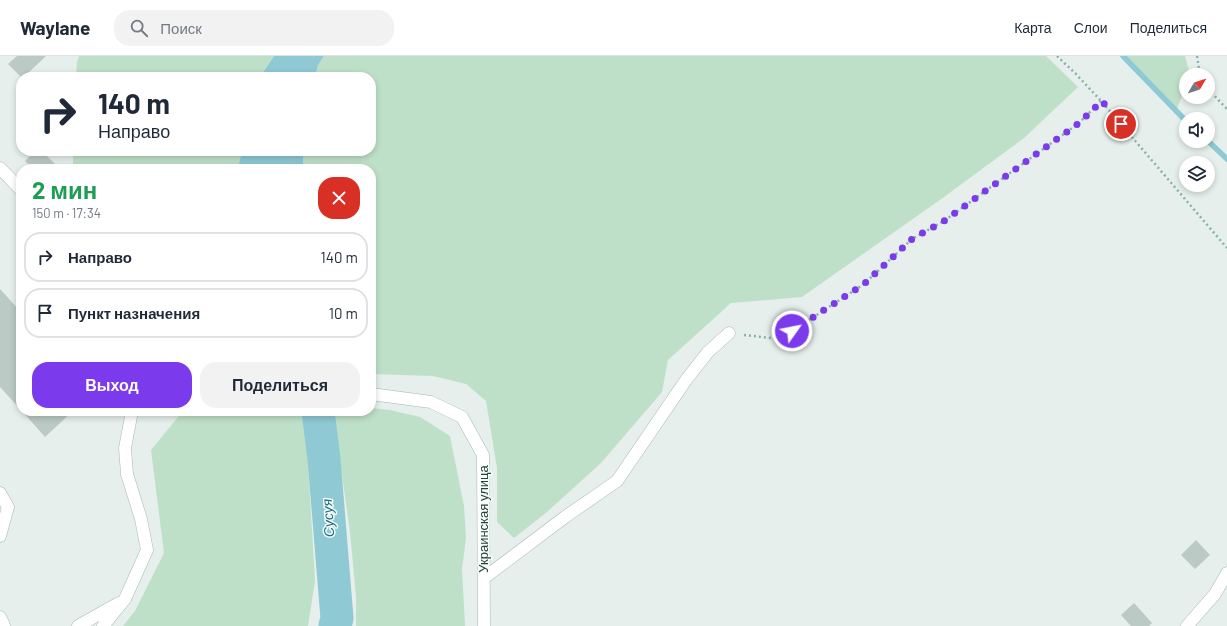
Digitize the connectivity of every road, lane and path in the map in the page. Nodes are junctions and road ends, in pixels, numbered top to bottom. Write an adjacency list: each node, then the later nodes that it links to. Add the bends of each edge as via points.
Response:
1 (1057, 56): 5 (path)
2 (1197, 56): 3 (path)
3 (1199, 68)
4 (1215, 96): 6 (path)
5 (1102, 101): 9 (path); 10 (path, via 1079,123 951,217 912,239 864,284 780,339)
6 (1227, 109)
7 (0, 168): 8 (street)
8 (16, 185)
9 (1227, 248)
10 (729, 333): 16 (street, via 708,352 686,380 617,481)
11 (376, 395): 16 (street, Украинская улица, via 431,402 462,417 483,455)
12 (131, 416): 17 (street, via 126,448 127,474 141,519 147,550)
13 (0, 493): 14 (street, via 8,507)
14 (0, 536)
15 (1227, 574): 21 (street, via 1215,594)
16 (484, 578): 20 (street, Украинская улица)
17 (125, 599): 18 (street); 19 (street)
18 (78, 626)
19 (103, 626)
20 (484, 626)
21 (1187, 626)

